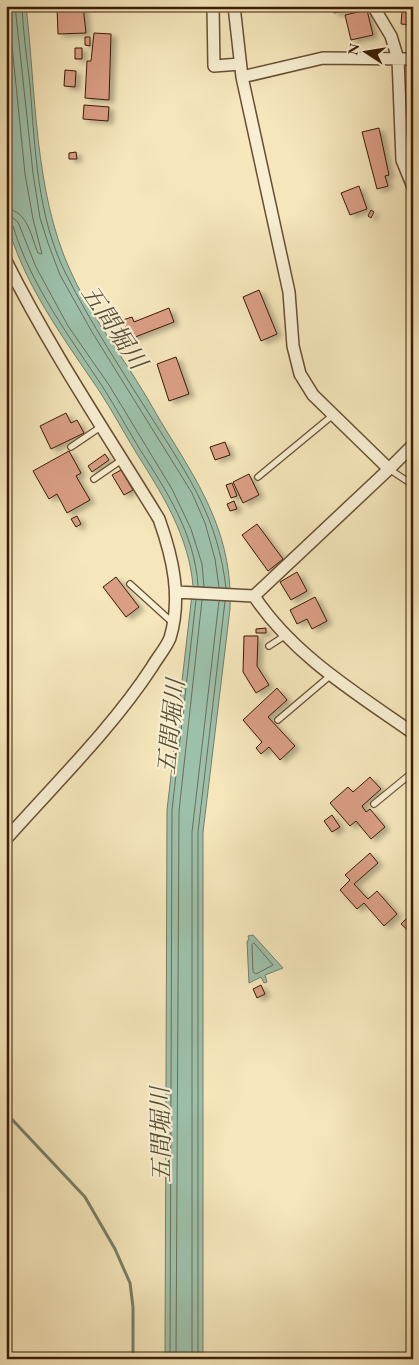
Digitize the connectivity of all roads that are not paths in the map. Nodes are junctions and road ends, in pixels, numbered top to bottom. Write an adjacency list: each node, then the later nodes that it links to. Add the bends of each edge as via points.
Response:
1 (213, 6): 6 (street, via 214,66)
2 (234, 6): 6 (street)
3 (372, 6): 4 (street, via 391,36)
4 (398, 59): 5 (street); 7 (street, via 323,58); 8 (street, via 402,160)
5 (413, 59)
6 (240, 64): 7 (street)
7 (242, 77): 10 (street, via 289,292 293,346 300,374 313,395)
8 (413, 187)
9 (6, 261): 11 (street, via 53,349)
10 (333, 415): 15 (street); 16 (lane)
11 (102, 426): 13 (lane); 14 (street)
12 (413, 445): 15 (street)
13 (71, 447)
14 (123, 459): 17 (lane); 20 (street, via 159,519 170,549)
15 (389, 468): 18 (lane); 21 (street)
16 (258, 476)
17 (94, 479)
18 (413, 485)
19 (130, 584): 22 (lane)
20 (176, 592): 21 (street); 22 (street)
21 (254, 596): 23 (street)
22 (173, 623): 30 (street, via 169,641 135,693)
23 (286, 635): 24 (lane); 25 (street)
24 (269, 646)
25 (331, 675): 26 (lane); 27 (street)
26 (278, 720)
27 (413, 733)
28 (413, 772): 29 (lane)
29 (374, 804)
30 (6, 839)

